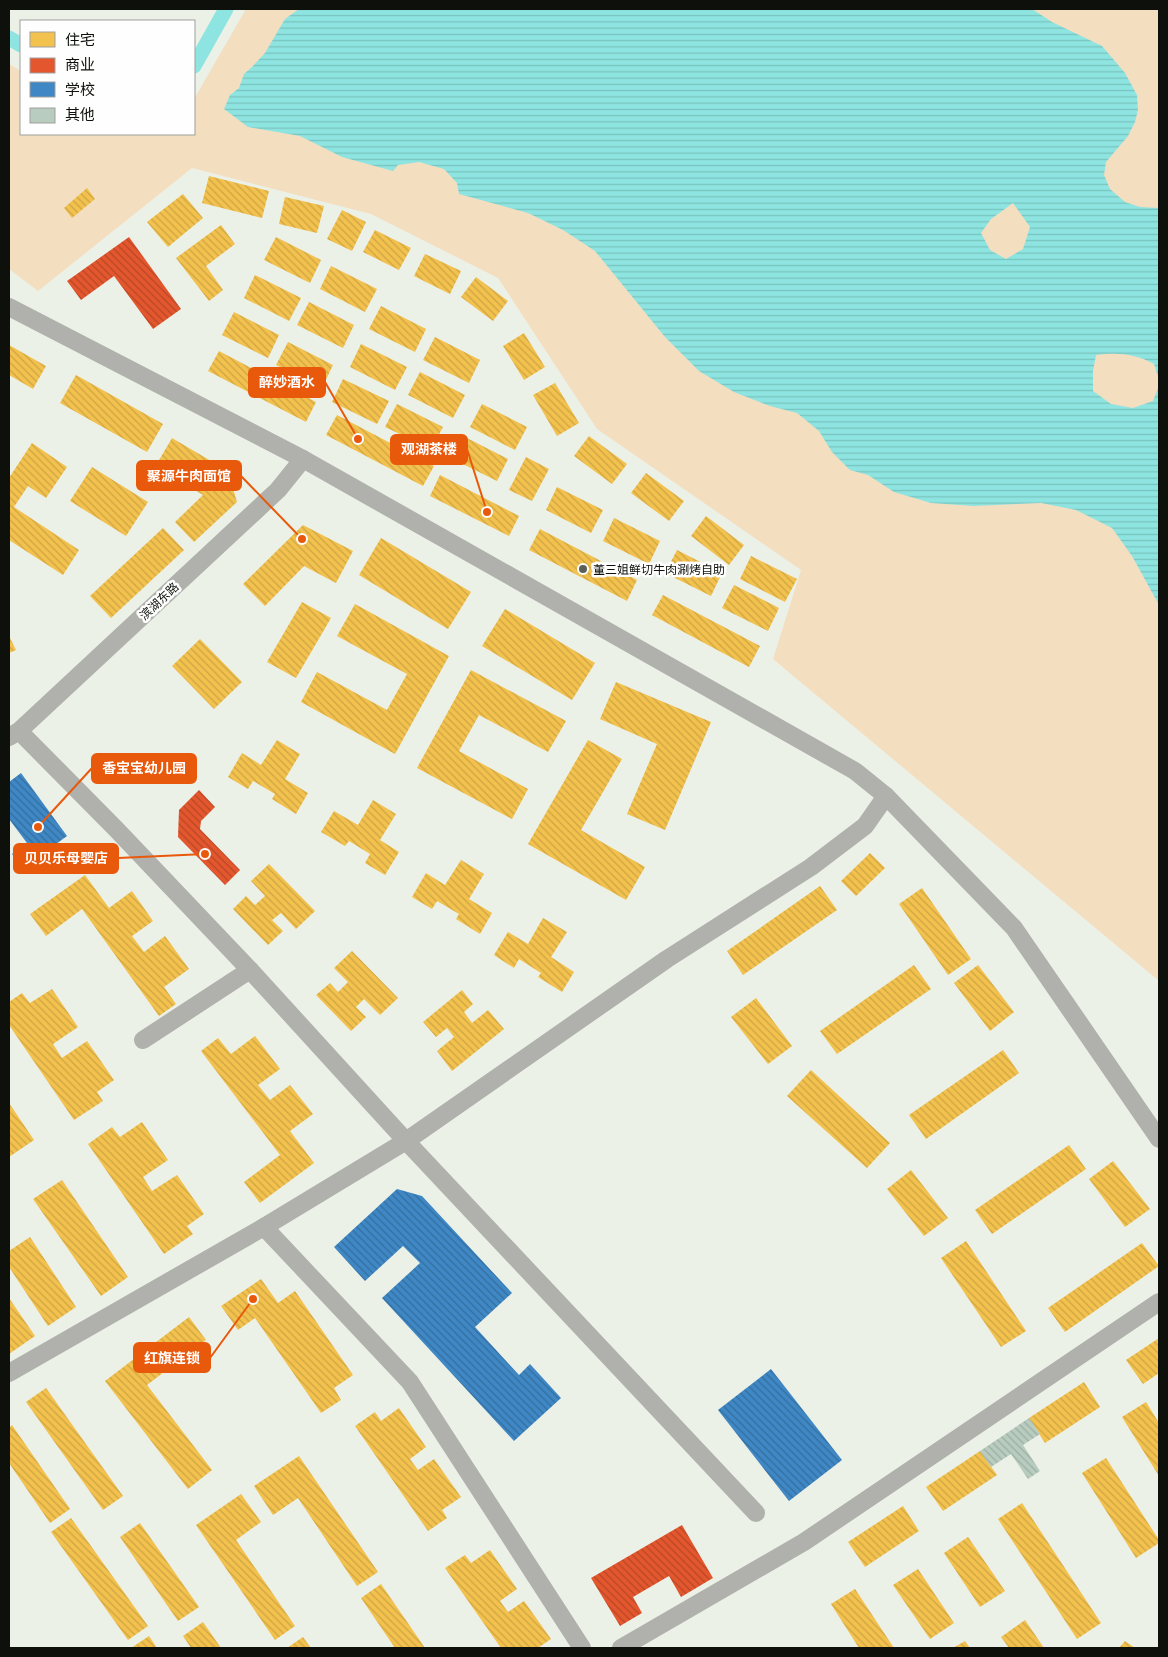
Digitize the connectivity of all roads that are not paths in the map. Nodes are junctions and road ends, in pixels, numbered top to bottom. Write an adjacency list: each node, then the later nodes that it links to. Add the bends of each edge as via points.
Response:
1 (9, 307): 2 (street)
2 (303, 459): 3 (street, 滨湖东路, via 278,490); 4 (street, via 838,761)
3 (14, 734): 5 (street, via 116,829)
4 (886, 796): 7 (street, via 1014,928); 8 (street, via 865,826 811,867 667,959)
5 (250, 970): 6 (street); 8 (street)
6 (143, 1040)
7 (1159, 1139)
8 (406, 1141): 9 (street); 12 (street)
9 (264, 1227): 11 (street); 13 (street, via 410,1382)
10 (1159, 1302): 14 (street, via 804,1542)
11 (9, 1373)
12 (756, 1513)
13 (582, 1648)
14 (621, 1648)

